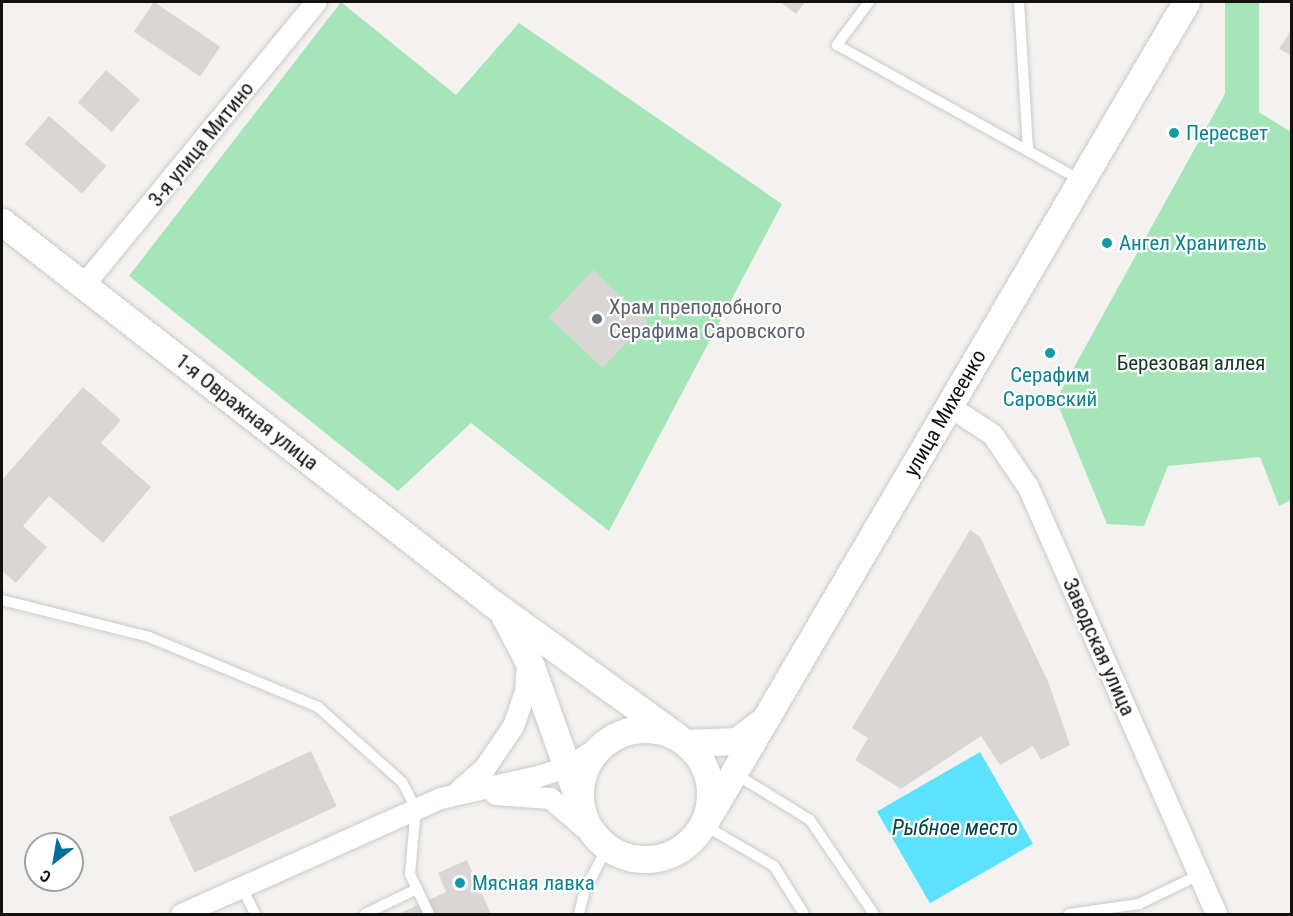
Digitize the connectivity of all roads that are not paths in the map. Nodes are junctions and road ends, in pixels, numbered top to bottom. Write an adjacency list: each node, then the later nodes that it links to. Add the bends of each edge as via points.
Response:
1 (316, 2): 8 (street, 3-я улица Митино)
2 (869, 2): 5 (lane, via 837,45)
3 (1019, 2): 5 (lane)
4 (1186, 2): 6 (street, улица Михеенко)
5 (1028, 151): 6 (lane)
6 (1081, 180): 9 (street, улица Михеенко)
7 (2, 222): 8 (street, 1-я Овражная улица)
8 (84, 284): 11 (street, 1-я Овражная улица)
9 (949, 406): 13 (street, улица Михеенко); 23 (street, Заводская улица, via 992,434 1028,487)
10 (2, 600): 20 (lane, via 149,637 282,688 318,707 382,760)
11 (492, 603): 12 (street); 14 (street, 1-я Овражная улица)
12 (525, 651): 16 (street); 18 (street, via 527,681 513,726 485,767)
13 (767, 716): 14 (street, via 737,741); 17 (street, улица Михеенко)
14 (680, 739): 15 (street, via 637,729); 21 (street, via 709,780)
15 (601, 745): 16 (street); 19 (street, via 588,761)
16 (568, 766): 18 (street); 19 (street)
17 (734, 773): 21 (street, улица Михеенко); 32 (lane, via 810,820)
18 (452, 793): 20 (street); 22 (street, via 550,798)
19 (579, 803): 22 (street)
20 (416, 808): 24 (street); 25 (lane, via 409,855)
21 (703, 825): 22 (street, via 678,851 661,858 642,860); 31 (lane, via 774,866)
22 (601, 842): 30 (lane)
23 (1199, 875): 33 (lane, via 1139,904); 34 (street, Заводская улица)
24 (241, 886): 26 (street); 27 (lane)
25 (417, 889): 28 (lane); 29 (lane)
26 (180, 915)
27 (255, 915)
28 (365, 915)
29 (429, 915)
30 (579, 915)
31 (804, 915)
32 (874, 915)
33 (1069, 915)
34 (1216, 915)

